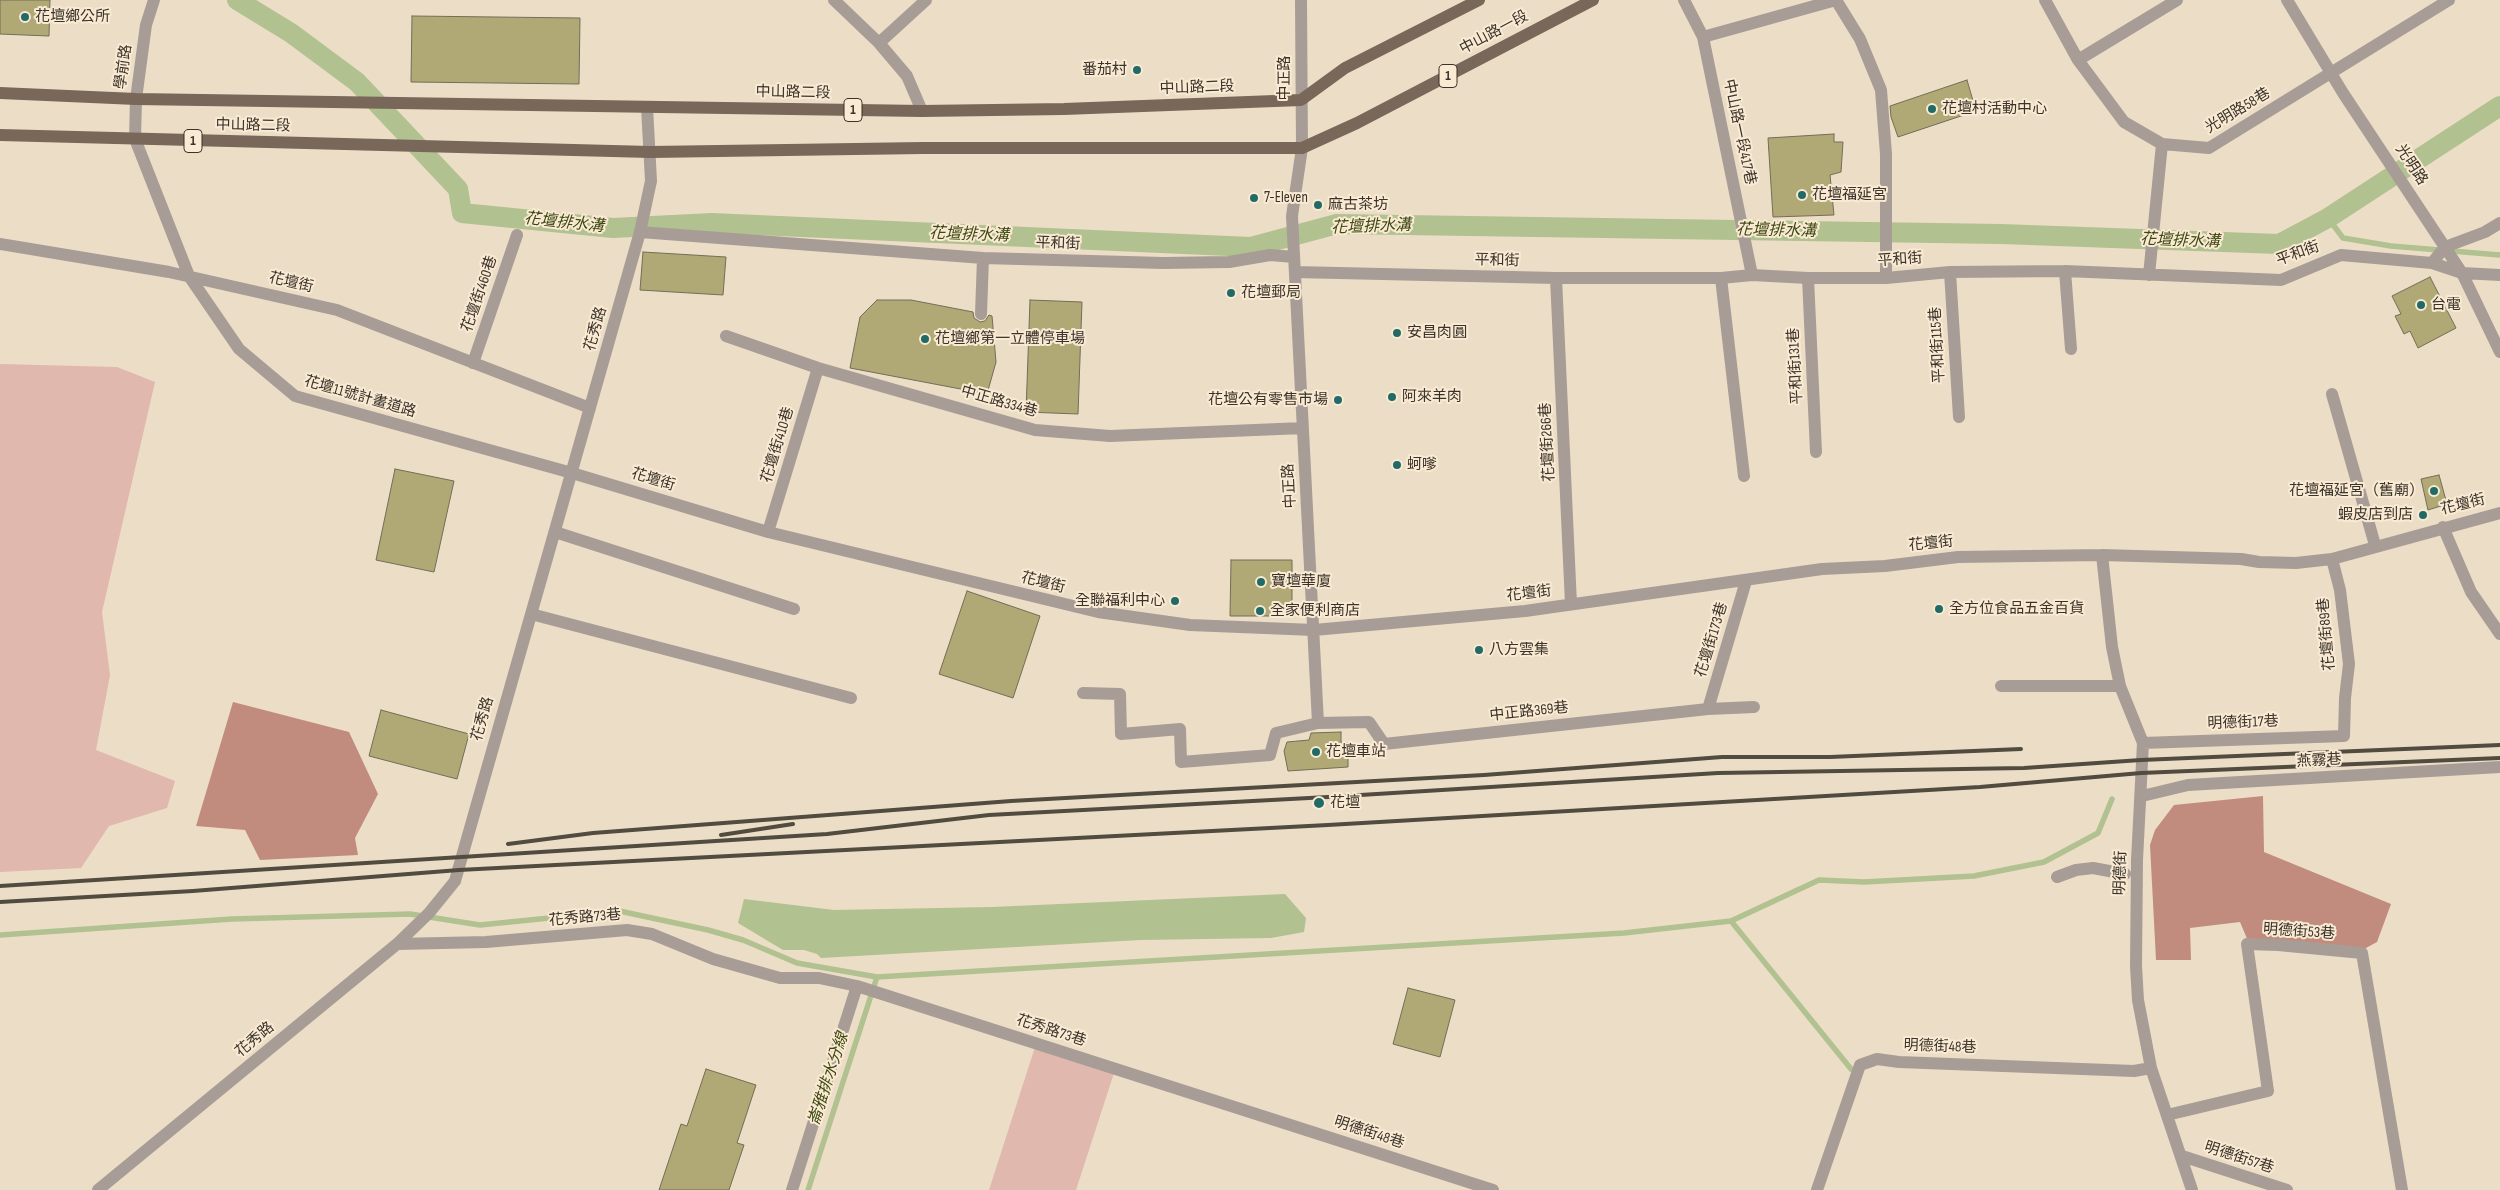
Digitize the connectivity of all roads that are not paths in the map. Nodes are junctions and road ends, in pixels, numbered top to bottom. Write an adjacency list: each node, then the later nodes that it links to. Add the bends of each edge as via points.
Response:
1 (154, 0): 18 (street, 學前路, via 146,25)
2 (834, 0): 14 (street)
3 (926, 0): 14 (street)
4 (1301, 0): 19 (street, 中正路)
5 (1479, 0): 19 (main road, via 1345,68)
6 (1593, 0): 25 (main road, 中山路一段 / 1, via 1357,123)
7 (1684, 0): 13 (street, 中山路一段417巷)
8 (1836, 0): 13 (street); 46 (street, via 1860,39 1880,90 1886,154)
9 (2045, 0): 15 (street, 光明路58巷)
10 (2177, 0): 15 (street)
11 (2287, 0): 16 (street, 光明路)
12 (2449, 0): 16 (street, 光明路58巷)
13 (1703, 37): 39 (street, 中山路一段417巷)
14 (879, 44): 21 (street, via 907,76)
15 (2078, 60): 24 (street, 光明路58巷, via 2124,122)
16 (2332, 74): 24 (street, 光明路58巷, via 2209,148); 31 (street, 光明路)
17 (0, 93): 18 (main road, 中山路二段 / 1)
18 (136, 99): 20 (main road, 中山路二段 / 1); 23 (street, 學前路)
19 (1301, 100): 21 (main road, 中山路二段 / 1); 25 (street, 中正路)
20 (647, 107): 21 (main road, 中山路二段 / 1); 26 (street, 花秀路)
21 (922, 111)
22 (0, 135): 23 (main road, 中山路二段 / 1)
23 (135, 140): 26 (main road, 中山路二段 / 1); 41 (street, 花壇11號計畫道路)
24 (2162, 144): 40 (street)
25 (1302, 148): 26 (main road, 1); 32 (street, 中正路, via 1292,216)
26 (650, 152): 28 (street, 花秀路, via 651,181)
27 (2500, 223): 31 (street)
28 (640, 232): 33 (street, 平和街); 54 (street, 花秀路)
29 (517, 235): 51 (street, 花壇街460巷)
30 (0, 244): 41 (street, 花壇街)
31 (2445, 247): 34 (street); 38 (street, 光明路)
32 (1294, 252): 33 (street, 平和街, via 1229,262); 36 (street, 中正路)
33 (983, 258): 47 (street)
34 (2432, 263): 38 (street, 平和街); 40 (street, 平和街, via 2341,255 2281,280)
35 (2065, 271): 37 (street, 平和街); 40 (street, 平和街); 49 (street)
36 (1295, 272): 43 (street, 平和街); 56 (street, 中正路)
37 (1950, 272): 46 (street, 平和街); 55 (street, 平和街115巷)
38 (2462, 273): 42 (street, 平和街); 50 (street, 光明路)
39 (1752, 275): 44 (street, 平和街); 45 (street, 平和街)
40 (2149, 275)
41 (188, 276): 51 (street, 花壇街, via 337,310); 58 (street, 花壇11號計畫道路, via 239,349 295,396)
42 (2500, 276)
43 (1556, 278): 44 (street, 平和街); 68 (street, 花壇街266巷)
44 (1721, 278): 59 (street)
45 (1808, 278): 46 (street, 平和街); 57 (street, 平和街131巷)
46 (1886, 278)
47 (981, 314)
48 (726, 336): 52 (street, 中正路334巷)
49 (2071, 349)
50 (2500, 352)
51 (473, 363): 54 (street, 花壇街)
52 (818, 368): 56 (street, 中正路334巷, via 1035,430 1110,436); 63 (street, 花壇街410巷)
53 (2332, 394): 64 (street)
54 (590, 408): 58 (street, 花秀路)
55 (1959, 416)
56 (1303, 428): 71 (street, 中正路)
57 (1816, 452)
58 (572, 473): 62 (street, 花秀路); 63 (street, 花壇街)
59 (1744, 476)
60 (2500, 513): 61 (street, 花壇街)
61 (2444, 527): 64 (street, 花壇街); 72 (street, via 2471,592)
62 (555, 532): 69 (street); 70 (street, 花秀路)
63 (768, 532): 71 (street, 花壇街, via 1098,612 1190,625)
64 (2375, 545): 66 (street, 花壇街)
65 (2102, 556): 66 (street, 花壇街, via 2241,559 2277,564); 67 (street, 花壇街, via 1958,557 1885,566 1822,568); 74 (street, 明德街, via 2112,647)
66 (2332, 559): 80 (street, 花壇街89巷, via 2340,590 2350,664)
67 (1746, 581): 68 (street, 花壇街); 78 (street, 花壇街173巷)
68 (1571, 604): 71 (street, 花壇街, via 1525,612)
69 (794, 609)
70 (531, 614): 76 (street); 86 (street, 花秀路, via 455,882)
71 (1314, 630): 79 (street, 中正路)
72 (2500, 634)
73 (2001, 686): 74 (street)
74 (2120, 686): 81 (street, 明德街)
75 (1083, 694): 79 (street, via 1120,694 1121,734 1180,729 1181,762 1270,755 1276,733)
76 (851, 698)
77 (1754, 708): 78 (street, 中正路369巷)
78 (1708, 709): 79 (street, 中正路369巷, via 1384,744 1369,722)
79 (1318, 722)
80 (2344, 736): 81 (street, 明德街17巷)
81 (2144, 743): 83 (street, 明德街)
82 (2500, 766): 83 (street, 燕霧巷, via 2188,785)
83 (2142, 796): 88 (street, 明德街, via 2137,860 2136,966 2143,1034)
84 (2125, 874): 85 (street, via 2093,868)
85 (2057, 877)
86 (397, 944): 87 (street, 花秀路73巷, via 486,942 627,930 652,934 713,959 780,978 819,978); 92 (street, 花秀路)
87 (857, 986): 89 (street, 花秀路73巷); 93 (street)
88 (2151, 1068): 90 (street, 明德街); 95 (street, 明德街48巷, via 2134,1071 1877,1059 1860,1065)
89 (1235, 1107): 94 (street, 明德街48巷)
90 (2167, 1115): 91 (street, 明德街); 98 (street, 明德街53巷, via 2268,1091 2246,944 2362,953)
91 (2182, 1156): 96 (street, 明德街); 97 (street, 明德街57巷)
92 (98, 1190)
93 (792, 1190)
94 (1493, 1190)
95 (1817, 1190)
96 (2192, 1190)
97 (2287, 1190)
98 (2402, 1190)

